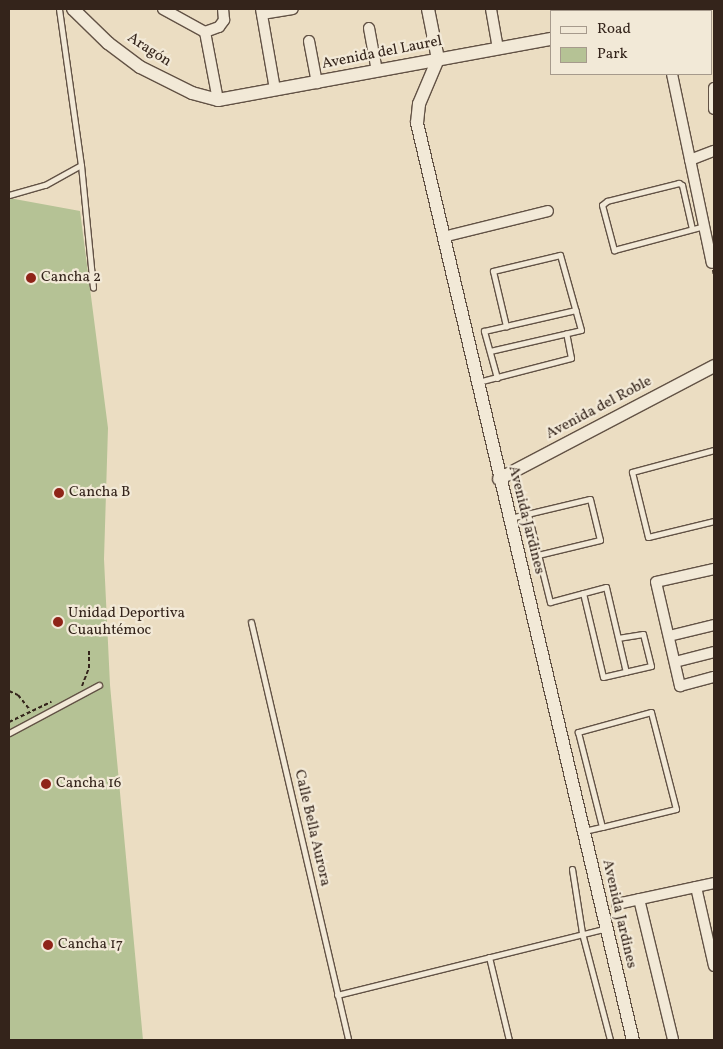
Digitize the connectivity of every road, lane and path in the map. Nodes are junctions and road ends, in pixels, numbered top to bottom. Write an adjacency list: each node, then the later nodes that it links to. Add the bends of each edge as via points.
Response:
1 (60, 9): 26 (lane)
2 (73, 9): 22 (street, Aragón, via 108,43 140,67 192,93)
3 (163, 9): 12 (street)
4 (223, 9): 12 (street, via 224,20 219,27)
5 (293, 9): 10 (street)
6 (428, 9): 16 (street)
7 (491, 9): 15 (street)
8 (698, 9): 9 (street)
9 (693, 10)
10 (262, 11): 21 (street)
11 (369, 28): 17 (street)
12 (205, 32): 22 (street)
13 (550, 39): 15 (street, Avenida del Laurel)
14 (309, 41): 19 (street)
15 (498, 48): 16 (street, Avenida del Laurel)
16 (438, 59): 17 (street, Avenida del Laurel); 31 (street, Avenida Jardines, via 419,104 417,124)
17 (377, 70): 19 (street, Avenida del Laurel)
18 (672, 75): 25 (street)
19 (317, 83): 21 (street, Avenida del Laurel)
20 (714, 88): 23 (street)
21 (275, 89): 22 (street, Avenida del Laurel)
22 (218, 100)
23 (714, 109)
24 (714, 151): 25 (street)
25 (690, 160): 29 (street)
26 (81, 165): 27 (lane, via 45,185); 33 (lane)
27 (9, 195)
28 (548, 211): 31 (street)
29 (704, 226): 30 (lane); 32 (street)
30 (692, 229): 30 (lane, via 679,183 602,205 614,250)
31 (443, 237): 40 (street, Avenida Jardines)
32 (712, 263)
33 (93, 287)
34 (576, 310): 35 (lane); 35 (lane, via 560,255 493,272); 36 (lane, via 580,330)
35 (506, 326): 37 (lane, via 484,331)
36 (566, 333): 37 (lane); 39 (lane, via 571,358)
37 (490, 351): 39 (lane)
38 (714, 366): 42 (street, Avenida del Roble)
39 (498, 378): 40 (lane)
40 (477, 382): 42 (street, Avenida Jardines)
41 (714, 450): 45 (lane, via 632,472 648,537)
42 (499, 479): 44 (street, Avenida Jardines)
43 (528, 514): 44 (lane); 46 (lane); 46 (lane, via 590,500 600,540)
44 (509, 518): 66 (street, Avenida Jardines)
45 (714, 521)
46 (538, 555): 48 (lane, via 550,602)
47 (714, 570): 51 (street, via 656,582)
48 (583, 593): 52 (lane, via 606,587); 56 (lane, via 603,677)
49 (251, 622): 76 (lane, Calle Bella Aurora)
50 (714, 625): 51 (street)
51 (669, 636): 55 (street)
52 (619, 638): 56 (lane); 56 (lane, via 643,634 651,666)
53 (89, 650): 59 (path, via 90,668)
54 (714, 652): 55 (street)
55 (675, 662): 57 (street, via 680,686)
56 (626, 672)
57 (714, 677)
58 (98, 686): 64 (lane)
59 (81, 687)
60 (9, 691): 62 (path, via 18,695)
61 (59, 699): 62 (path)
62 (30, 710): 63 (path)
63 (9, 722)
64 (9, 733)
65 (602, 827): 65 (lane, via 676,809 651,712 578,732); 66 (lane)
66 (584, 831): 72 (street, Avenida Jardines)
67 (572, 869): 73 (lane)
68 (714, 883): 69 (street)
69 (696, 887): 70 (street); 75 (street)
70 (639, 899): 71 (street); 81 (street)
71 (617, 904)
72 (604, 929): 73 (lane); 80 (street, Avenida Jardines)
73 (582, 934): 74 (lane); 79 (lane)
74 (489, 957): 76 (lane); 78 (lane)
75 (714, 966)
76 (337, 994): 77 (lane, Calle Bella Aurora)
77 (348, 1040)
78 (509, 1040)
79 (610, 1040)
80 (633, 1040)
81 (673, 1040)

